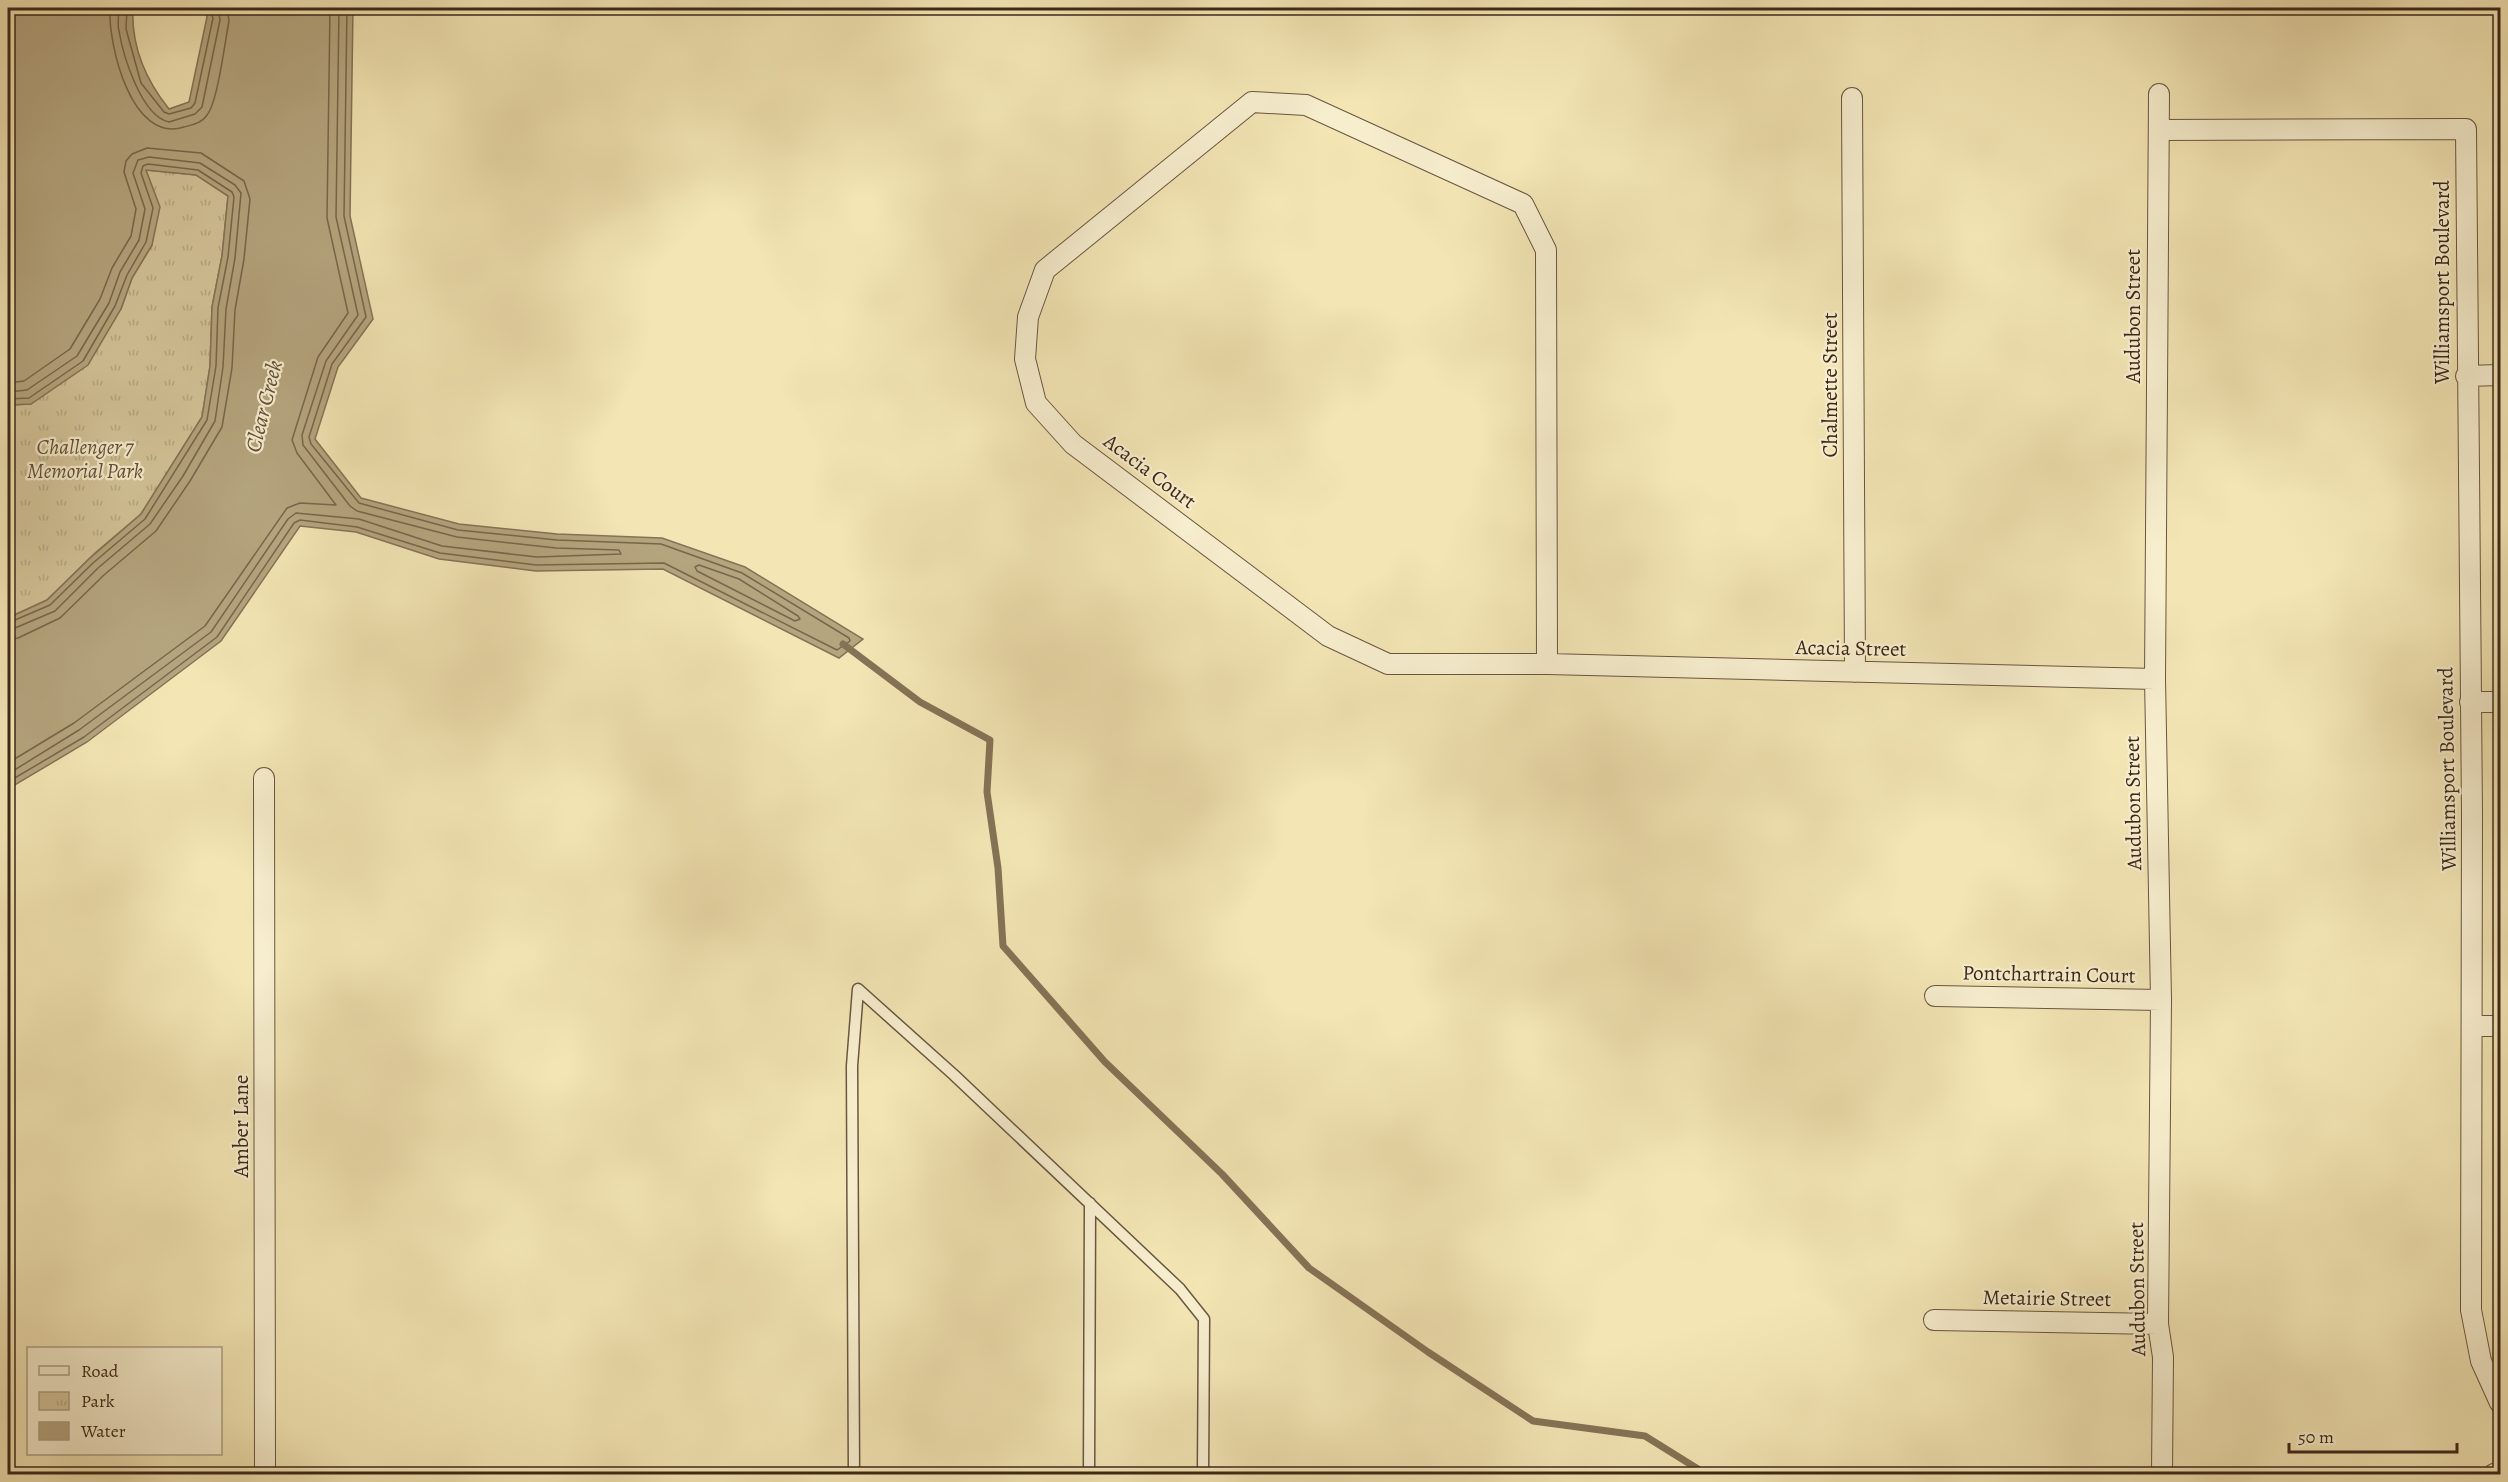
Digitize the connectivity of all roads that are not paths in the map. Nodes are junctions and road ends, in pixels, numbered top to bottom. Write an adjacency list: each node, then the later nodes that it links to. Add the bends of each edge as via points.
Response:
1 (2159, 94): 3 (street, Audubon Street)
2 (1852, 98): 7 (street, Chalmette Street)
3 (2159, 130): 5 (street, Williamsport Boulevard, via 2466,129); 8 (street, Audubon Street)
4 (2500, 375): 5 (street)
5 (2466, 376): 9 (street, Williamsport Boulevard)
6 (1547, 664): 6 (street, Acacia Court, via 1388,664 1328,636 1073,444 1036,403 1025,359 1028,317 1045,270 1252,102 1306,105 1523,204 1546,250); 7 (street, Acacia Street)
7 (1855, 672): 8 (street, Acacia Street)
8 (2155, 679): 13 (street, Audubon Street)
9 (2470, 702): 10 (street); 14 (street, Williamsport Boulevard)
10 (2500, 702)
11 (264, 778): 21 (street, Amber Lane)
12 (1935, 996): 13 (street, Pontchartrain Court)
13 (2161, 1000): 18 (street, Audubon Street)
14 (2472, 1026): 15 (street); 19 (street, Williamsport Boulevard, via 2471,1310 2481,1361)
15 (2500, 1026)
16 (1090, 1203): 22 (lane, via 858,989 852,1066); 23 (lane); 24 (lane, via 1180,1289 1204,1319)
17 (1934, 1320): 18 (street, Metairie Street)
18 (2158, 1324): 25 (street, Audubon Street, via 2163,1357)
19 (2500, 1403)
20 (2500, 1472): 26 (street)
21 (265, 1474)
22 (854, 1474)
23 (1089, 1474)
24 (1203, 1474)
25 (2162, 1474)
26 (2494, 1474)

